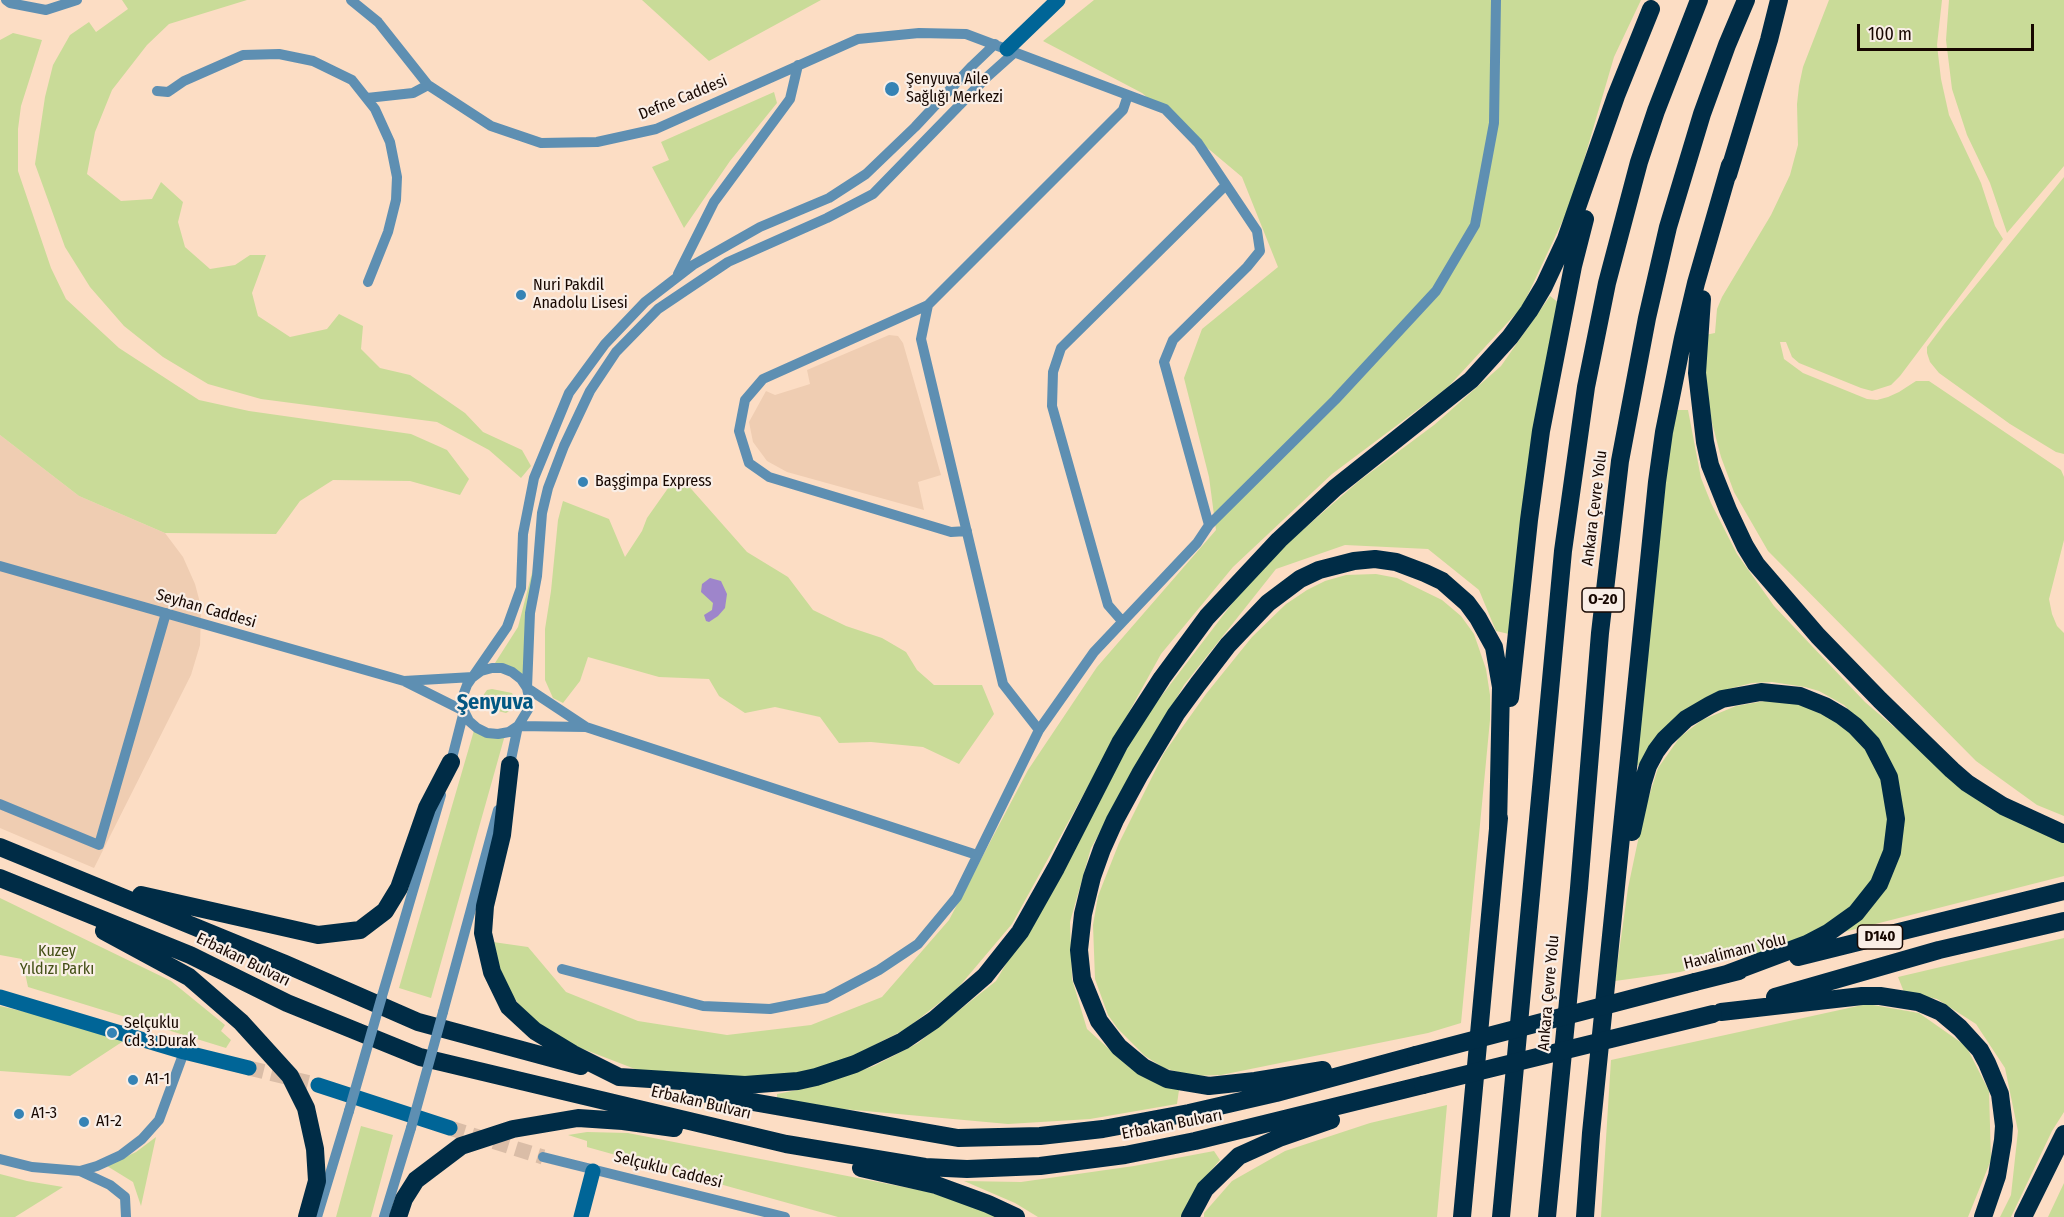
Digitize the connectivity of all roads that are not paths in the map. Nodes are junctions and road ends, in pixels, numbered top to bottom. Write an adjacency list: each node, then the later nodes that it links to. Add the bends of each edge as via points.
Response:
1 (6, 0): 2 (street, via 46,10)
2 (77, 0)
3 (351, 0): 12 (street, Defne Caddesi, via 378,22)
4 (1058, 0): 10 (street)
5 (1496, 0): 21 (street, via 1494,123 1474,225 1436,291 1335,400)
6 (1699, 0): 75 (highway, Ankara Çevre Yolu / O-20, via 1639,162 1607,283 1586,387 1563,550)
7 (1746, 0): 76 (highway, Ankara Çevre Yolu / O-20, via 1702,114 1668,227 1620,461 1600,633)
8 (1779, 0): 16 (highway)
9 (1653, 5): 36 (highway, via 1584,221 1551,373 1528,519); 54 (highway, via 1566,239 1529,311 1471,380 1328,495 1279,540 1207,617 1120,743 1032,912 985,975 903,1041 816,1077 745,1085)
10 (1006, 48): 11 (street, Defne Caddesi, via 966,34 919,33 858,39); 14 (street, Defne Caddesi); 18 (street, via 972,66 866,174 829,198 760,227); 28 (street, via 973,91 873,194 728,262 658,309 616,352 590,391 548,488 530,613)
11 (798, 65): 12 (street, Defne Caddesi, via 657,129 597,142 542,143 491,126); 18 (street, via 790,99 714,202)
12 (428, 85): 15 (street, via 413,93)
13 (157, 91): 15 (street, via 168,92 243,55 279,54 313,61 352,80)
14 (1128, 95): 17 (street, Defne Caddesi, via 1165,109 1198,143); 20 (street, via 1123,110)
15 (367, 98): 19 (street, via 390,142 397,177 388,232)
16 (1730, 165): 37 (highway, via 1705,278 1697,373 1710,465 1735,528 1772,584 1937,757 2002,806); 47 (highway, via 1690,305 1663,442)
17 (1226, 185): 21 (street, Defne Caddesi, via 1257,231 1260,250 1173,340 1164,362); 25 (street, via 1061,348 1053,372 1052,406 1108,605)
18 (676, 278): 26 (street, via 645,302 604,344 569,393 534,478 523,534 521,588 507,627)
19 (368, 282)
20 (928, 305): 22 (street, via 921,339); 22 (street, via 763,379 745,400 738,431 749,463 769,477 951,532)
21 (1209, 525): 25 (street, via 1197,543)
22 (967, 531): 32 (street, via 1003,684)
23 (0, 566): 24 (street, Seyhan Caddesi)
24 (166, 613): 27 (street, Seyhan Caddesi); 35 (street, via 99,845)
25 (1122, 621): 32 (street, via 1094,652)
26 (472, 677): 27 (street); 28 (street, via 481,671 502,668 521,678); 29 (street, via 464,693)
27 (404, 681): 29 (street)
28 (527, 688): 30 (street, via 529,708); 31 (street)
29 (464, 711): 30 (street, via 469,721 487,733 509,732); 33 (street)
30 (518, 726): 31 (street); 34 (street)
31 (586, 727): 39 (street)
32 (1039, 730): 39 (street)
33 (451, 762): 40 (highway, via 427,808 399,888 385,911 360,930 318,935 253,921 144,895); 66 (street, bridge)
34 (510, 765): 54 (highway, via 502,835 485,906 483,933 492,972 509,1007 535,1031); 67 (street, bridge)
35 (0, 804)
36 (1498, 828): 48 (highway); 52 (highway, via 1501,687 1494,647 1487,632 1467,603 1442,581 1395,562 1354,561 1319,570 1285,589 1227,645 1176,714 1140,774 1114,820 1095,868 1080,932 1082,979 1108,1034 1130,1058 1154,1073 1182,1083 1209,1086)
37 (2064, 834)
38 (0, 847): 40 (highway, Erbakan Bulvarı)
39 (977, 855): 45 (street, via 957,897 918,944 826,998 770,1009 703,1006)
40 (31, 858): 54 (highway, Erbakan Bulvarı, via 418,1022)
41 (0, 878): 42 (highway, Erbakan Bulvarı)
42 (28, 890): 59 (highway, Erbakan Bulvarı, via 190,955 287,1003 420,1057); 65 (highway, via 189,977 241,1022 290,1076 306,1108 315,1149 317,1181)
43 (2064, 891): 46 (highway, Havalimanı Yolu / D140)
44 (2064, 921): 50 (highway, D140, via 1939,950)
45 (562, 969)
46 (1727, 974): 47 (highway, via 1807,944 1847,921 1872,894 1892,852 1895,806 1889,777 1879,756 1849,721 1800,696 1761,692 1722,699 1686,719 1656,751 1636,808); 52 (highway, Havalimanı Yolu / D140, bridge)
47 (1606, 982): 77 (highway)
48 (1484, 983): 73 (highway); 74 (highway)
49 (0, 997): 51 (street)
50 (1717, 1013): 56 (highway, bridge); 78 (highway, via 1862,996 1917,1002 1941,1012 1980,1050 2000,1094 2003,1140 1997,1176)
51 (184, 1052): 53 (street); 62 (street, via 159,1120 122,1155)
52 (1416, 1055): 54 (highway, Erbakan Bulvarı, via 1276,1093 1142,1123 994,1138 958,1138)
53 (249, 1068)
54 (619, 1077)
55 (318, 1085): 57 (street)
56 (1423, 1085): 59 (highway, Erbakan Bulvarı, via 1173,1146 1040,1166 925,1167); 72 (highway, via 1239,1156 1205,1189)
57 (450, 1128)
58 (2064, 1134): 79 (highway)
59 (786, 1144): 68 (highway, via 578,1118 513,1129 461,1146 416,1180); 71 (highway, via 849,1166 936,1185)
60 (543, 1157): 63 (street, Selçuklu Caddesi)
61 (0, 1158): 62 (street, via 32,1167)
62 (80, 1171): 64 (street, via 125,1197)
63 (593, 1171): 69 (street); 70 (street, Selçuklu Caddesi)
64 (126, 1217)
65 (307, 1217)
66 (317, 1217)
67 (384, 1217)
68 (398, 1217)
69 (581, 1217)
70 (785, 1217)
71 (1016, 1217)
72 (1190, 1217)
73 (1452, 1217)
74 (1462, 1217)
75 (1501, 1217)
76 (1547, 1217)
77 (1586, 1217)
78 (1983, 1217)
79 (2023, 1217)

